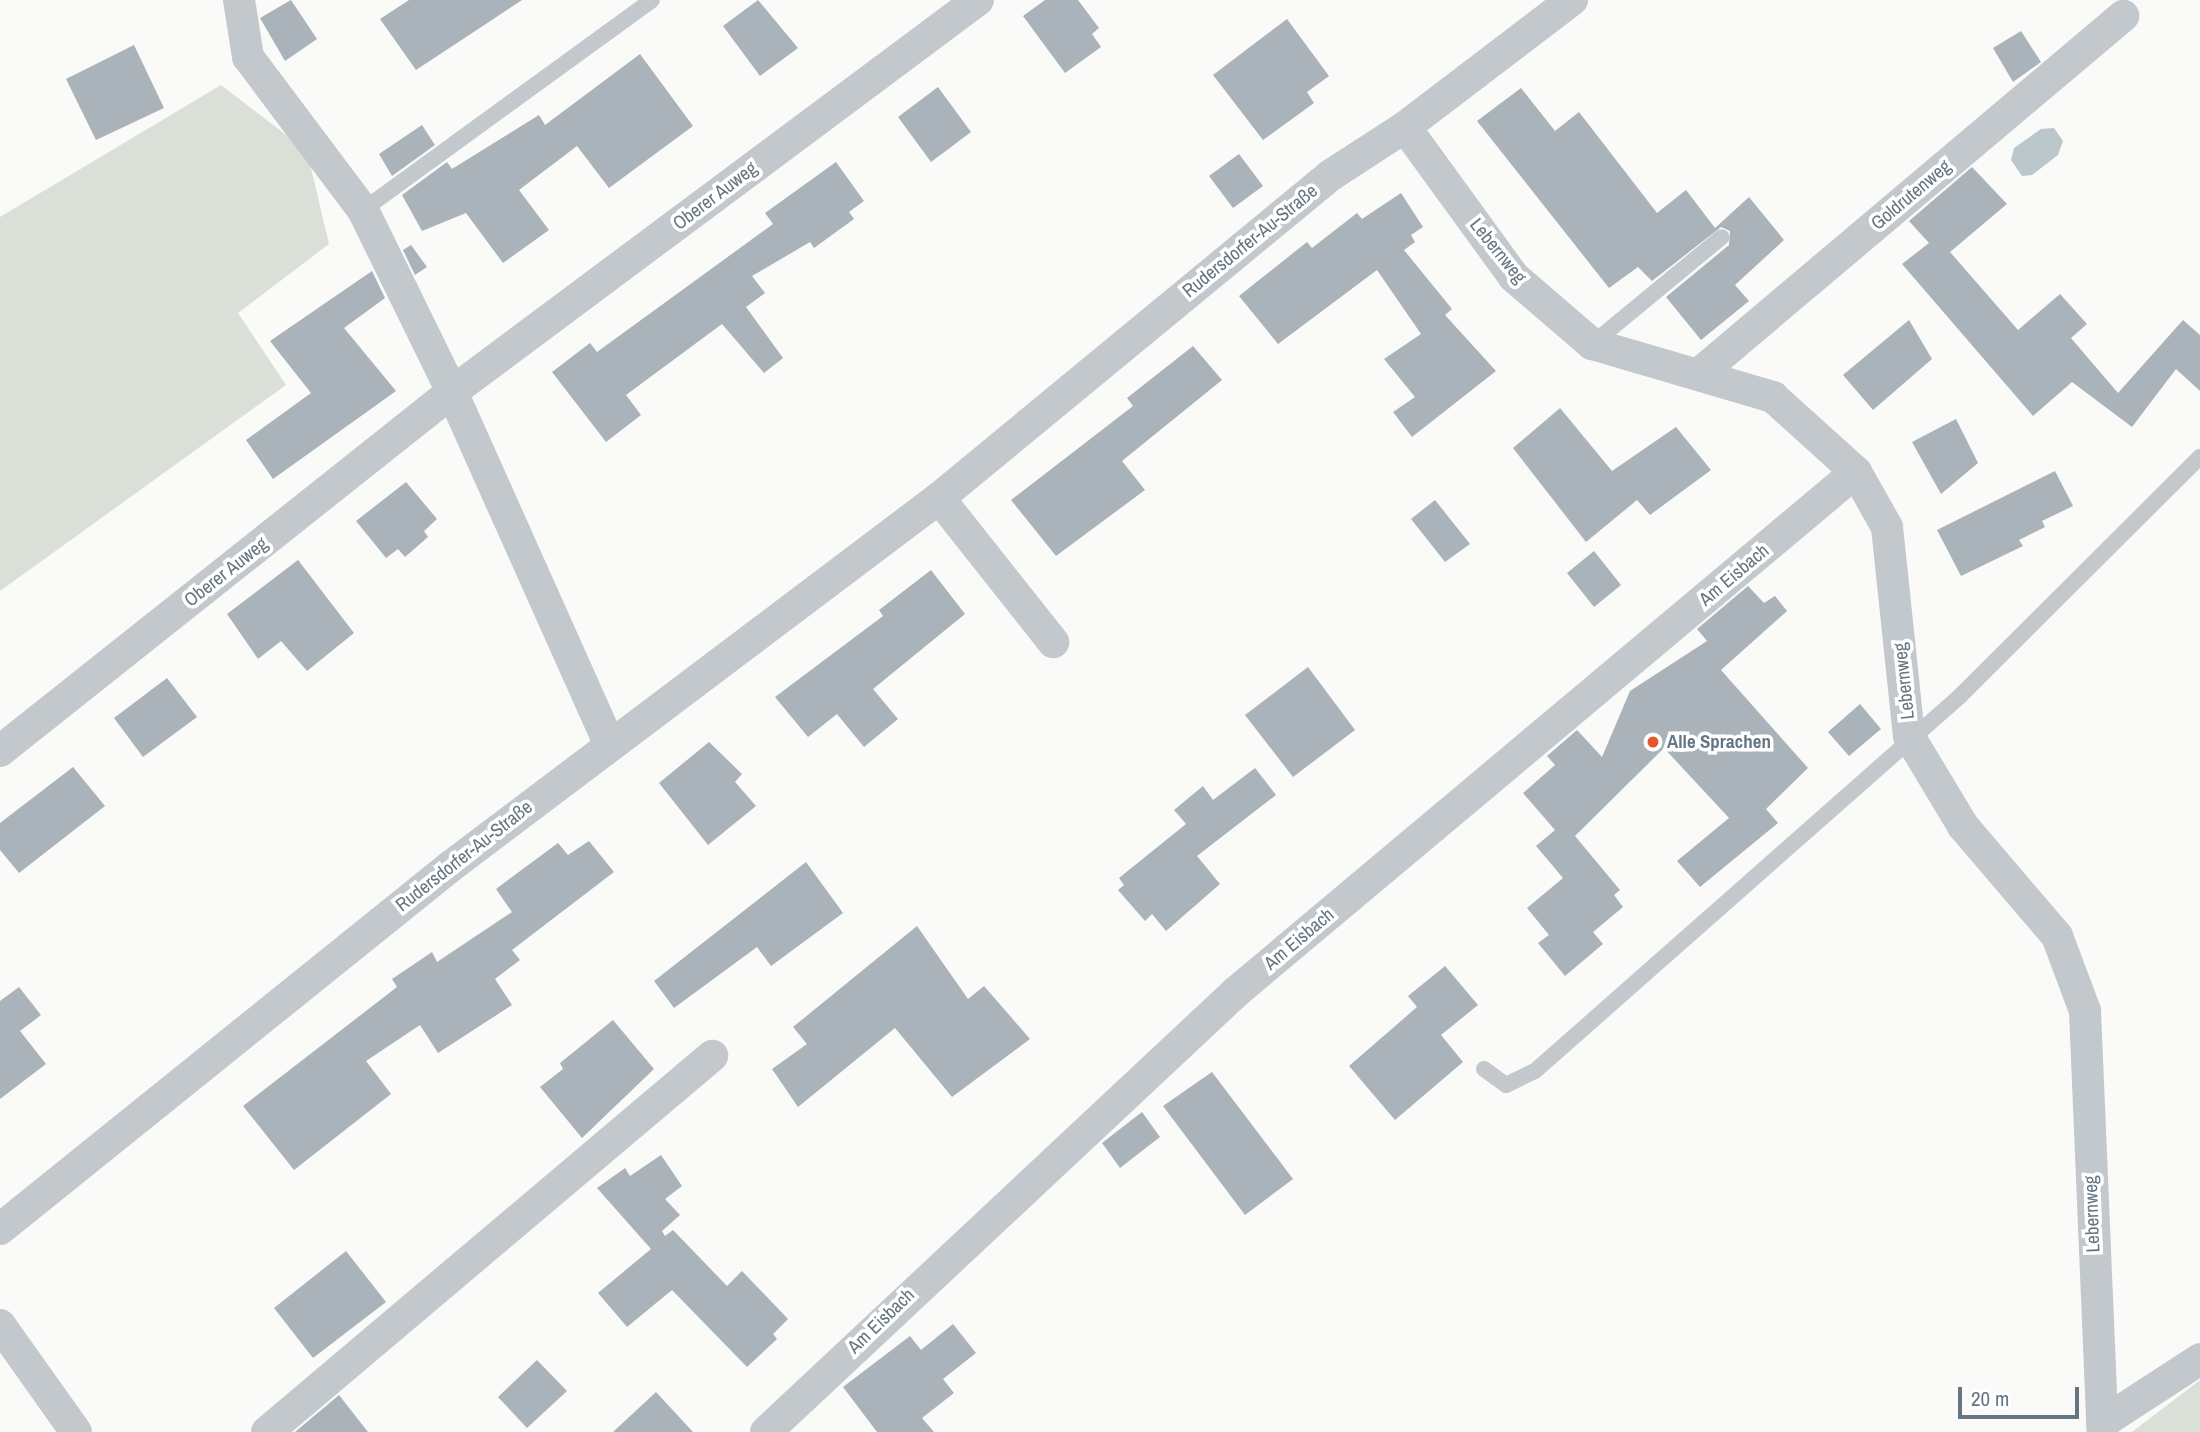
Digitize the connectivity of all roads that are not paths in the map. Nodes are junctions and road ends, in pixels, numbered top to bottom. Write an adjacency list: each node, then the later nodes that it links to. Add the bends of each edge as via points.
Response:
1 (239, 0): 9 (street, via 248,57)
2 (652, 0): 9 (lane)
3 (978, 0): 13 (street, Oberer Auweg)
4 (1537, 0): 7 (street)
5 (1572, 0): 7 (street, Rudersdorfer-Au-Straße)
6 (2123, 16): 12 (street, Goldrutenweg)
7 (1528, 34): 8 (street, Rudersdorfer-Au-Straße)
8 (1405, 127): 11 (street, Lebernweg, via 1514,277); 16 (street, Rudersdorfer-Au-Straße, via 1331,175)
9 (363, 210): 13 (street)
10 (1722, 237): 11 (lane)
11 (1592, 344): 12 (street, Lebernweg)
12 (1700, 373): 15 (street, Lebernweg, via 1773,397)
13 (452, 392): 19 (street); 20 (street, Oberer Auweg)
14 (2200, 457): 18 (lane, via 1960,696)
15 (1856, 472): 18 (street, Lebernweg, via 1887,527); 29 (street, Am Eisbach, via 1236,992)
16 (939, 498): 17 (street); 19 (street, Rudersdorfer-Au-Straße)
17 (1054, 642)
18 (1909, 736): 22 (lane, via 1535,1071 1506,1085); 26 (street, Lebernweg, via 1964,826 2057,936 2085,1011)
19 (609, 744): 23 (street, Rudersdorfer-Au-Straße)
20 (0, 751)
21 (712, 1056): 28 (street)
22 (1484, 1069)
23 (0, 1229)
24 (0, 1325): 27 (street)
25 (2200, 1359): 26 (street)
26 (2103, 1428)
27 (76, 1432)
28 (268, 1432)
29 (766, 1432)

